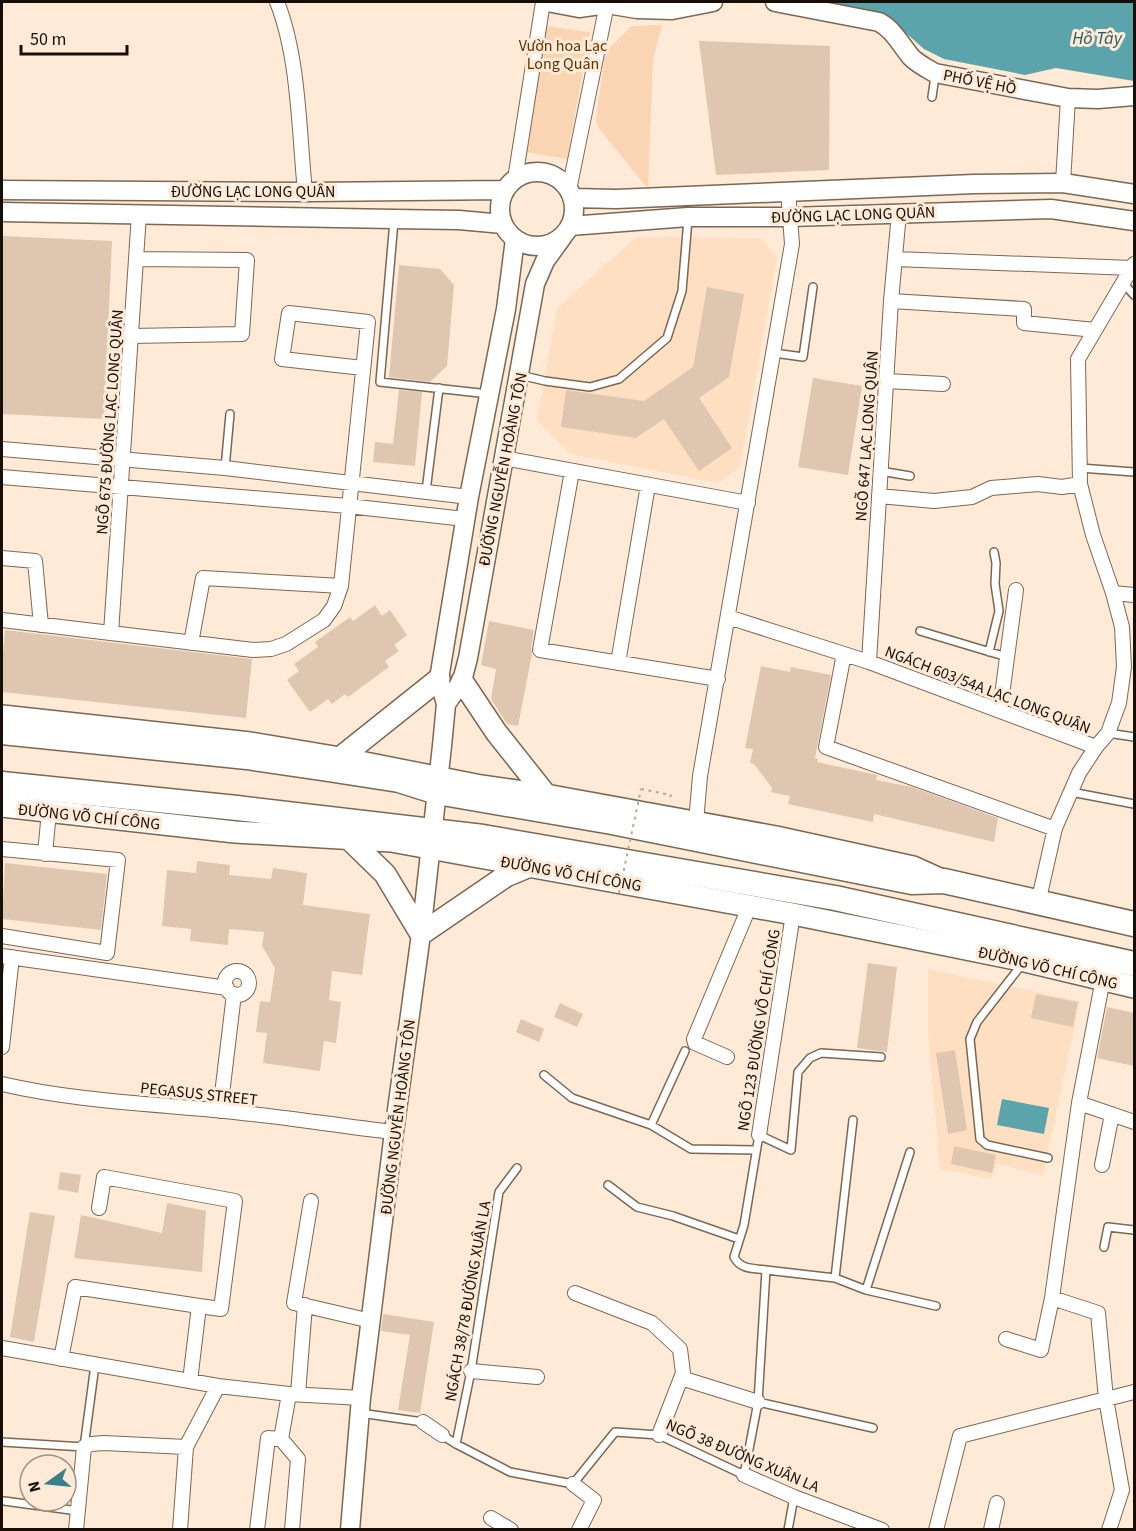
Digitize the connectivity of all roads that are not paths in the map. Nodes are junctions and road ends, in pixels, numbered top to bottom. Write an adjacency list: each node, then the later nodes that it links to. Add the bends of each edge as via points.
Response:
1 (277, 2): 14 (street, via 285,22 293,72)
2 (545, 2): 5 (main road, via 579,8); 11 (street)
3 (713, 2): 5 (main road, via 672,10)
4 (775, 2): 6 (main road, PHỐ VỆ HỒ, via 886,25 921,66)
5 (607, 4): 15 (street)
6 (935, 73): 8 (lane); 9 (main road, PHỐ VỆ HỒ)
7 (1134, 96): 9 (main road, PHỐ VỆ HỒ)
8 (932, 97)
9 (1068, 98): 10 (street)
10 (1063, 183): 13 (main road, ĐƯỜNG LẠC LONG QUÂN); 16 (main road, ĐƯỜNG LẠC LONG QUÂN)
11 (510, 184): 14 (main road, ĐƯỜNG LẠC LONG QUÂN); 15 (main road, via 534,172 545,173 555,177); 24 (main road, via 501,201)
12 (2, 190): 14 (main road, ĐƯỜNG LẠC LONG QUÂN)
13 (788, 191): 15 (main road, ĐƯỜNG LẠC LONG QUÂN, via 625,199); 21 (street)
14 (305, 192)
15 (571, 194): 25 (main road, via 574,208)
16 (1134, 194)
17 (2, 212): 19 (main road, ĐƯỜNG LẠC LONG QUÂN)
18 (899, 213): 21 (main road, ĐƯỜNG LẠC LONG QUÂN); 23 (main road, ĐƯỜNG LẠC LONG QUÂN, via 1051,209); 28 (street, NGÕ 647 LẠC LONG QUÂN)
19 (139, 214): 22 (main road, ĐƯỜNG LẠC LONG QUÂN); 27 (street, NGÕ 675 ĐƯỜNG LẠC LONG QUÂN)
20 (688, 217): 21 (main road, ĐƯỜNG LẠC LONG QUÂN); 25 (main road, ĐƯỜNG LẠC LONG QUÂN); 38 (lane, via 682,291 667,338 619,379 590,387)
21 (790, 217): 36 (street, via 792,244)
22 (394, 219): 24 (main road, ĐƯỜNG LẠC LONG QUÂN); 41 (lane, via 380,382)
23 (1134, 221)
24 (503, 224): 26 (main road)
25 (567, 231): 26 (main road, via 545,246); 38 (main road, ĐƯỜNG NGUYỄN HOÀNG TÔN, via 545,261 536,284)
26 (515, 239): 42 (main road, ĐƯỜNG NGUYỄN HOÀNG TÔN)
27 (136, 259): 35 (street, NGÕ 675 ĐƯỜNG LẠC LONG QUÂN); 35 (street, via 247,260 242,334)
28 (895, 259): 29 (street); 33 (street, NGÕ 647 LẠC LONG QUÂN)
29 (1133, 266): 30 (street)
30 (1123, 283): 32 (lane); 34 (street)
31 (813, 287): 36 (lane, via 803,357)
32 (1134, 296)
33 (891, 301): 34 (street, via 1024,309 1024,323); 39 (street, NGÕ 647 LẠC LONG QUÂN)
34 (1095, 330): 48 (street, via 1078,359)
35 (132, 336): 46 (street, NGÕ 675 ĐƯỜNG LẠC LONG QUÂN)
36 (774, 353): 61 (street)
37 (363, 368): 37 (street, via 368,322 289,313 282,359); 54 (street)
38 (520, 375): 45 (main road, ĐƯỜNG NGUYỄN HOÀNG TÔN)
39 (887, 381): 40 (street); 50 (street, NGÕ 647 LẠC LONG QUÂN)
40 (943, 384)
41 (439, 388): 42 (lane); 58 (lane)
42 (489, 394): 59 (main road, ĐƯỜNG NGUYỄN HOÀNG TÔN)
43 (230, 414): 47 (lane)
44 (2, 449): 46 (street)
45 (503, 458): 49 (street); 83 (main road, ĐƯỜNG NGUYỄN HOÀNG TÔN)
46 (124, 460): 47 (street); 57 (street, NGÕ 675 ĐƯỜNG LẠC LONG QUÂN)
47 (225, 468): 54 (street)
48 (1080, 468): 51 (lane); 55 (street)
49 (572, 471): 56 (street); 80 (street, via 540,650)
50 (880, 471): 52 (lane); 60 (street, NGÕ 647 LẠC LONG QUÂN)
51 (1134, 472)
52 (910, 476)
53 (2, 477): 57 (street)
54 (350, 483): 58 (street); 62 (street)
55 (1080, 484): 60 (street, via 991,488 972,497 934,501); 68 (street)
56 (648, 485): 61 (street); 80 (street)
57 (121, 486): 62 (street); 74 (street, NGÕ 675 ĐƯỜNG LẠC LONG QUÂN)
58 (426, 491): 59 (street)
59 (469, 496): 63 (main road, ĐƯỜNG NGUYỄN HOÀNG TÔN)
60 (879, 496): 79 (street, NGÕ 647 LẠC LONG QUÂN)
61 (748, 503): 70 (street)
62 (348, 506): 63 (street); 66 (street)
63 (465, 519): 82 (main road, ĐƯỜNG NGUYỄN HOÀNG TÔN)
64 (994, 552): 76 (lane, via 999,611)
65 (2, 558): 72 (street, via 35,561)
66 (341, 586): 75 (street, via 324,620 286,644 253,650); 75 (street, via 202,578)
67 (1016, 590): 78 (street)
68 (1113, 593): 69 (street); 88 (street, via 1122,627 1124,667 1119,703)
69 (1134, 595)
70 (728, 617): 77 (street, NGÁCH 603/54A LẠC LONG QUÂN); 81 (street)
71 (2, 620): 72 (street)
72 (41, 625): 74 (street)
73 (920, 631): 76 (lane)
74 (111, 633): 75 (street)
75 (191, 643)
76 (990, 652): 78 (lane)
77 (844, 654): 79 (street, NGÁCH 603/54A LẠC LONG QUÂN); 102 (street, via 826,747)
78 (1007, 657): 85 (street)
79 (869, 662): 85 (street, NGÁCH 603/54A LẠC LONG QUÂN)
80 (618, 663): 81 (street)
81 (718, 679): 101 (street, via 700,776)
82 (439, 680): 84 (main road, ĐƯỜNG NGUYỄN HOÀNG TÔN); 91 (main road)
83 (462, 681): 84 (main road, ĐƯỜNG NGUYỄN HOÀNG TÔN); 97 (main road)
84 (446, 704): 94 (main road, ĐƯỜNG NGUYỄN HOÀNG TÔN)
85 (1000, 710): 90 (street, NGÁCH 603/54A LẠC LONG QUÂN)
86 (2, 716): 91 (main road, via 250,743)
87 (2, 732): 92 (highway)
88 (1108, 733): 89 (lane); 90 (street)
89 (1134, 737)
90 (1096, 747): 96 (street)
91 (340, 758): 92 (main road)
92 (392, 774): 94 (highway)
93 (2, 784): 105 (highway, ĐƯỜNG VÕ CHÍ CÔNG)
94 (438, 785): 95 (highway); 105 (main road, ĐƯỜNG NGUYỄN HOÀNG TÔN); 111 (highway, via 912,882)
95 (481, 786): 97 (main road)
96 (1071, 792): 98 (lane); 102 (street)
97 (546, 795): 101 (main road)
98 (1134, 804)
99 (2, 806): 100 (main road, ĐƯỜNG VÕ CHÍ CÔNG)
100 (49, 811): 103 (main road, ĐƯỜNG VÕ CHÍ CÔNG, via 235,832); 108 (street)
101 (696, 822): 111 (main road, via 913,867)
102 (1055, 829): 112 (street)
103 (347, 837): 106 (main road, ĐƯỜNG VÕ CHÍ CÔNG); 116 (main road, via 384,874)
104 (483, 837): 105 (highway, ĐƯỜNG VÕ CHÍ CÔNG); 109 (highway); 120 (highway, ĐƯỜNG VÕ CHÍ CÔNG, via 835,898)
105 (431, 839): 106 (highway); 109 (main road, ĐƯỜNG VÕ CHÍ CÔNG); 116 (main road, ĐƯỜNG NGUYỄN HOÀNG TÔN)
106 (391, 841)
107 (2, 849): 108 (street)
108 (45, 854): 117 (street, via 118,860 107,953)
109 (496, 860): 110 (main road, ĐƯỜNG VÕ CHÍ CÔNG)
110 (530, 866): 113 (main road, ĐƯỜNG VÕ CHÍ CÔNG); 116 (main road, via 506,876)
111 (944, 880): 112 (highway)
112 (1038, 903): 115 (highway)
113 (750, 906): 114 (main road, ĐƯỜNG VÕ CHÍ CÔNG); 125 (street, via 694,1039 695,1043)
114 (793, 914): 119 (main road, ĐƯỜNG VÕ CHÍ CÔNG); 136 (street, NGÕ 123 ĐƯỜNG VÕ CHÍ CÔNG)
115 (1134, 923)
116 (422, 934): 135 (main road, ĐƯỜNG NGUYỄN HOÀNG TÔN)
117 (2, 936)
118 (7, 956): 123 (street); 130 (street, via 230,991)
119 (1025, 961): 121 (main road, ĐƯỜNG VÕ CHÍ CÔNG); 139 (lane, via 977,1022 970,1039 980,1139 987,1145)
120 (1134, 964)
121 (1103, 979): 122 (main road, ĐƯỜNG VÕ CHÍ CÔNG); 129 (street)
122 (1134, 987)
123 (2, 1047)
124 (685, 1051): 134 (lane)
125 (727, 1057)
126 (881, 1057): 136 (lane, via 821,1053 810,1058 798,1072 791,1150)
127 (544, 1075): 134 (lane, via 572,1098)
128 (2, 1084): 130 (street, PEGASUS STREET, via 31,1091)
129 (1079, 1103): 131 (street); 152 (street)
130 (220, 1111): 135 (street, PEGASUS STREET)
131 (1112, 1114): 133 (street); 140 (street)
132 (853, 1120): 149 (lane)
133 (1134, 1122)
134 (651, 1125): 137 (lane, via 691,1149)
135 (394, 1132): 156 (main road, ĐƯỜNG NGUYỄN HOÀNG TÔN)
136 (759, 1135): 137 (lane, NGÕ 123 ĐƯỜNG VÕ CHÍ CÔNG)
137 (756, 1150): 146 (lane, NGÕ 123 ĐƯỜNG VÕ CHÍ CÔNG)
138 (910, 1152): 150 (lane)
139 (1048, 1158)
140 (1102, 1165)
141 (517, 1168): 161 (lane, NGÁCH 38/78 ĐƯỜNG XUÂN LA, via 499,1192)
142 (608, 1185): 146 (lane, via 637,1207)
143 (311, 1202): 153 (street, via 294,1303)
144 (99, 1208): 154 (street, via 104,1177 235,1201 221,1309)
145 (1134, 1230): 147 (lane, via 1108,1227)
146 (739, 1239): 148 (lane, NGÕ 123 ĐƯỜNG VÕ CHÍ CÔNG, via 734,1257 738,1263)
147 (1104, 1247)
148 (766, 1270): 149 (lane); 169 (lane)
149 (835, 1278): 150 (lane)
150 (866, 1290): 155 (lane)
151 (575, 1293): 163 (street, via 652,1323 680,1349)
152 (1052, 1298): 157 (street, via 1041,1350); 168 (street, via 1098,1313)
153 (305, 1305): 156 (street); 167 (street)
154 (199, 1306): 159 (street, via 75,1287); 164 (street)
155 (936, 1306)
156 (371, 1321): 170 (main road, ĐƯỜNG NGUYỄN HOÀNG TÔN)
157 (1006, 1339)
158 (2, 1348): 159 (street)
159 (61, 1359): 160 (street)
160 (95, 1365): 164 (street); 178 (lane)
161 (471, 1371): 162 (street); 177 (lane, NGÁCH 38/78 ĐƯỜNG XUÂN LA)
162 (537, 1377)
163 (681, 1378): 169 (street); 174 (street)
164 (190, 1381): 165 (street)
165 (218, 1386): 167 (street); 179 (street)
166 (1134, 1392): 168 (street)
167 (294, 1394): 170 (street); 175 (street)
168 (1106, 1399): 182 (street); 199 (street, via 960,1436)
169 (758, 1402): 172 (lane); 180 (lane)
170 (361, 1405): 171 (lane); 194 (main road, ĐƯỜNG NGUYỄN HOÀNG TÔN)
171 (423, 1422): 173 (street)
172 (873, 1428)
173 (442, 1435): 177 (lane)
174 (659, 1435): 180 (lane, NGÕ 38 ĐƯỜNG XUÂN LA); 181 (lane, NGÕ 38 ĐƯỜNG XUÂN LA, via 615,1432)
175 (281, 1439): 192 (street, via 268,1438); 193 (street, via 298,1459)
176 (2, 1442): 178 (lane)
177 (456, 1444): 181 (lane, via 510,1472)
178 (84, 1447): 179 (street, via 104,1443); 187 (street)
179 (186, 1447): 191 (street)
180 (744, 1475): 183 (street, NGÕ 38 ĐƯỜNG XUÂN LA)
181 (573, 1484): 196 (street, via 594,1500)
182 (1128, 1488): 201 (street)
183 (794, 1497): 197 (lane); 198 (street, NGÕ 38 ĐƯỜNG XUÂN LA)
184 (4, 1501): 185 (lane)
185 (18, 1503)
186 (998, 1503): 200 (street)
187 (78, 1511)
188 (78, 1513): 190 (street)
189 (491, 1518): 195 (street)
190 (76, 1530)
191 (180, 1530)
192 (257, 1530)
193 (292, 1530)
194 (350, 1530)
195 (511, 1530)
196 (579, 1530)
197 (788, 1530)
198 (882, 1530)
199 (936, 1530)
200 (991, 1530)
201 (1109, 1530)

